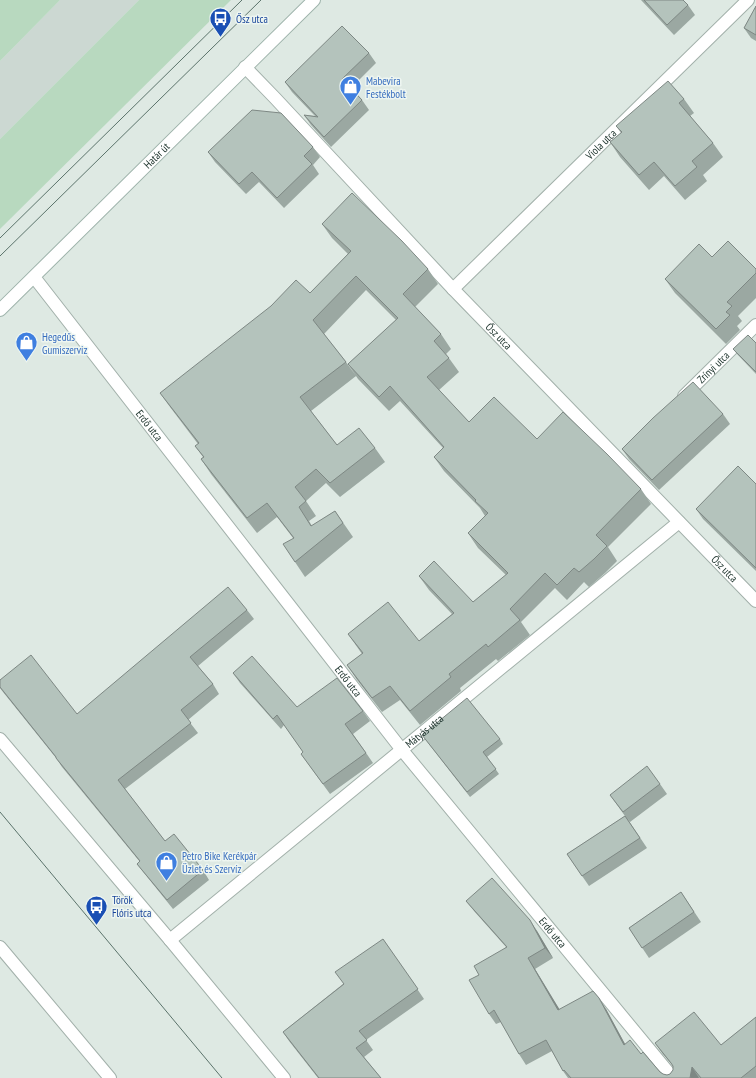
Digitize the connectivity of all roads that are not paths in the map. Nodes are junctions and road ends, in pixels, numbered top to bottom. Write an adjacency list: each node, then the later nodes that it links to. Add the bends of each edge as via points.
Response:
1 (314, 0): 3 (street, Határ út)
2 (748, 0): 5 (street, Viola utca)
3 (245, 67): 4 (street, Határ út); 5 (street, Ősz utca)
4 (34, 276): 6 (street, Határ út); 12 (street, Erdő utca)
5 (453, 289): 9 (street, Ősz utca, via 621,457)
6 (0, 310)
7 (756, 326): 8 (street, Zrínyi utca)
8 (673, 406)
9 (679, 522): 10 (street, Ősz utca); 12 (street, Mátyás utca)
10 (756, 601)
11 (0, 739): 13 (street)
12 (402, 750): 13 (street, Mátyás utca); 17 (street, Erdő utca)
13 (170, 940): 16 (street)
14 (0, 947): 15 (street)
15 (110, 1078)
16 (284, 1078)
17 (673, 1078)

